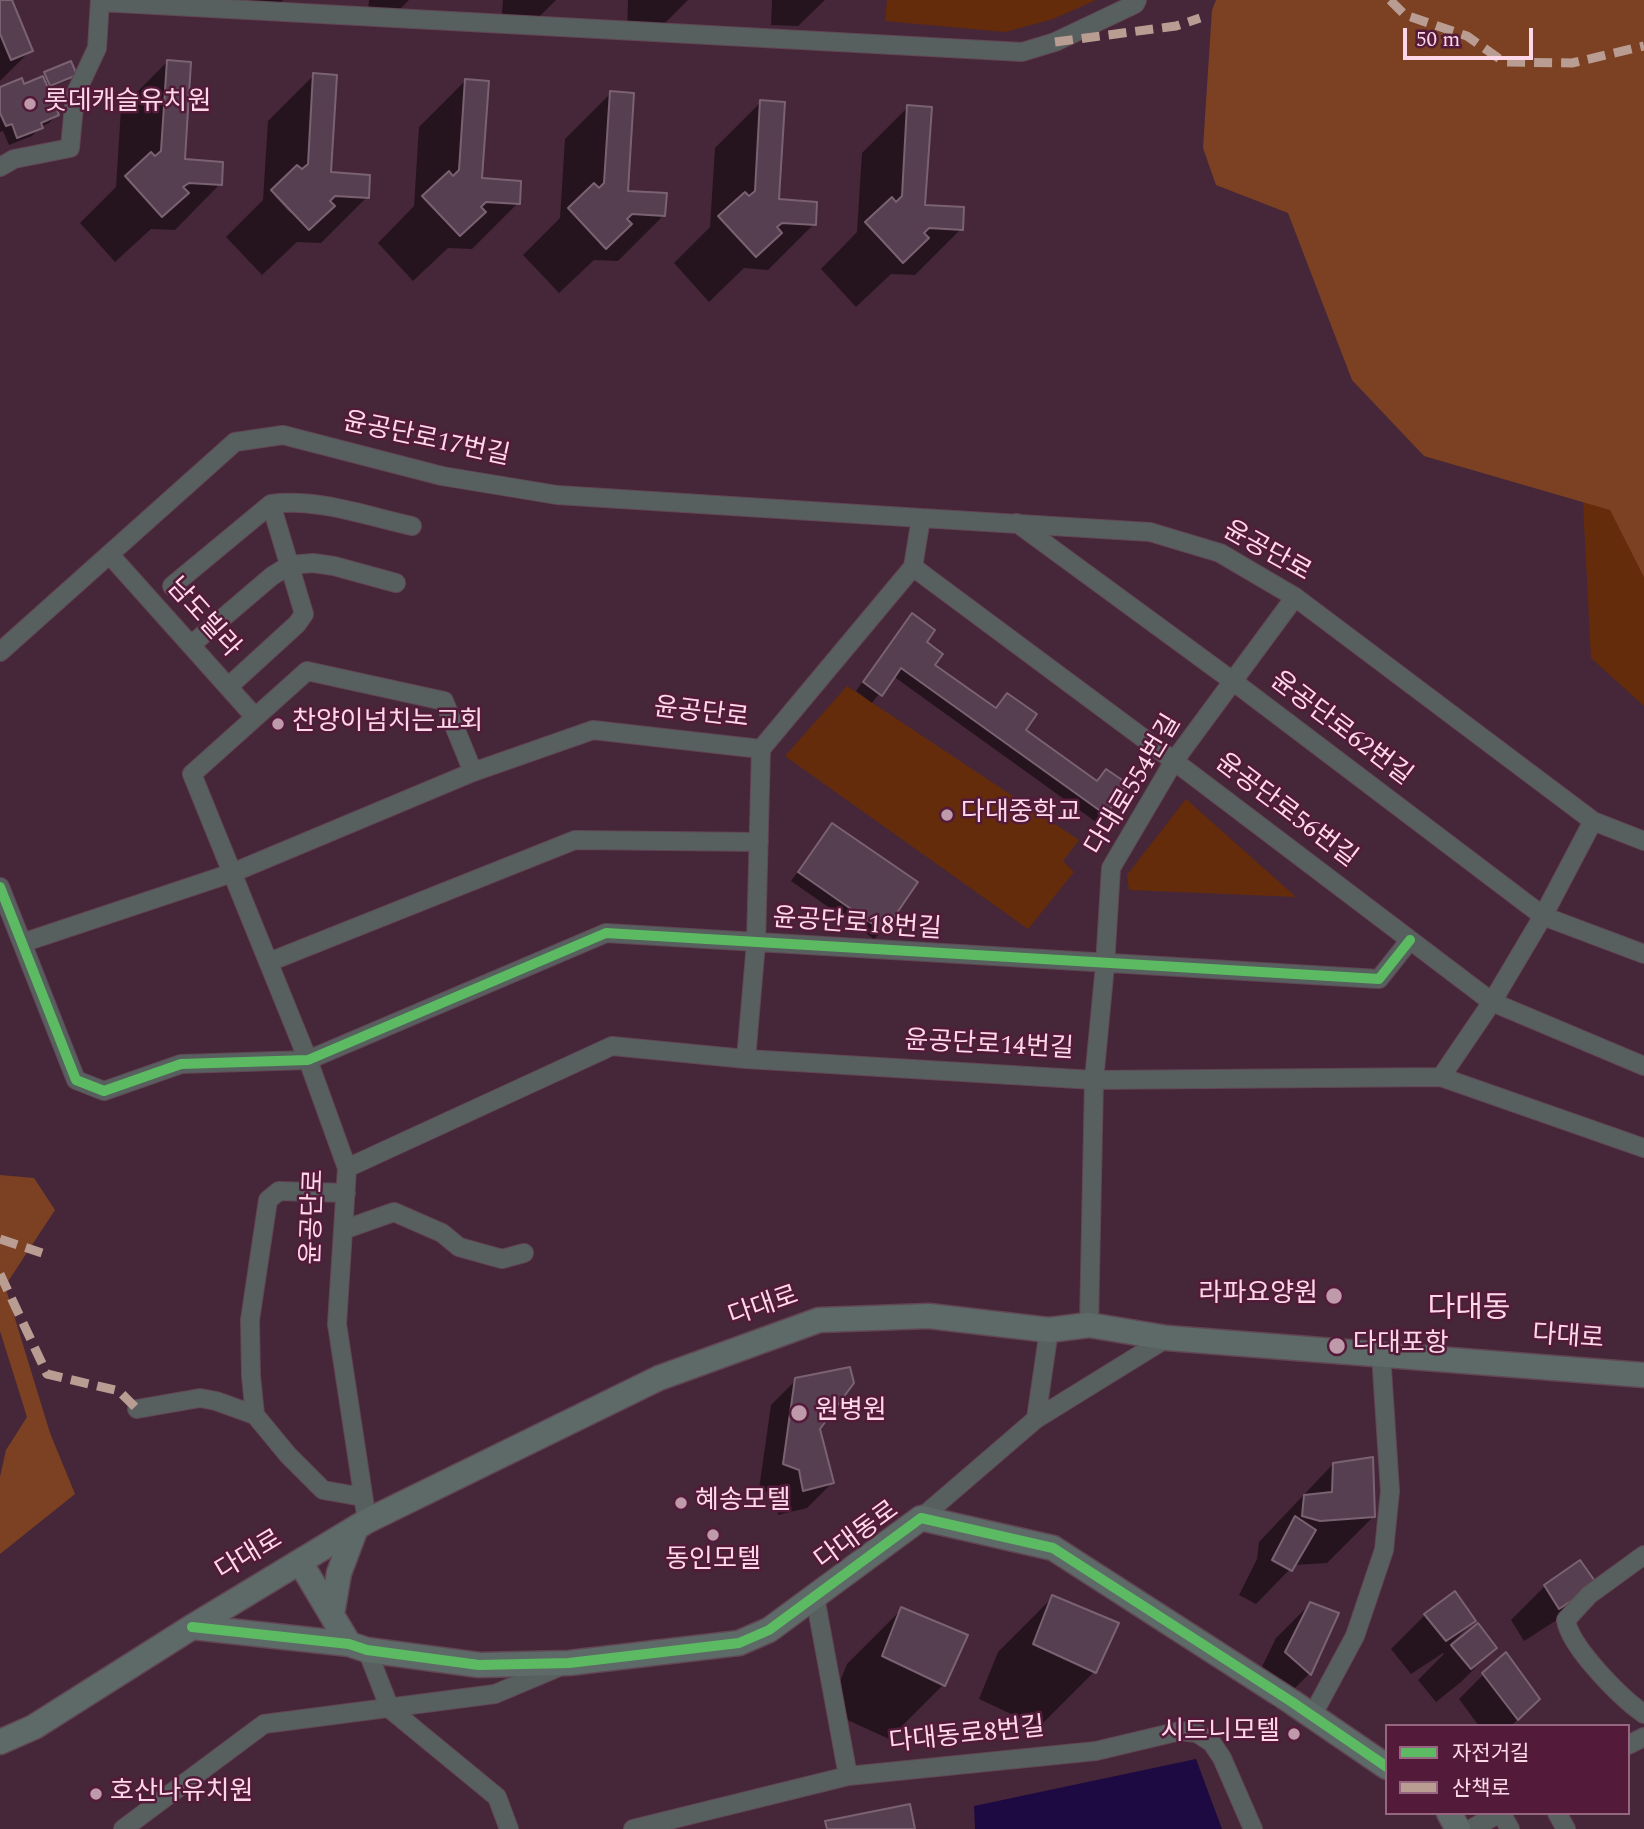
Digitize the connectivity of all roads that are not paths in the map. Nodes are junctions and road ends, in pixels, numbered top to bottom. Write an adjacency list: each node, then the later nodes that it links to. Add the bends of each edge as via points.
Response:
1 (1137, 0): 2 (street, via 1055,42 1023,52)
2 (100, 1): 3 (street, via 97,48 75,95 70,148 14,159)
3 (0, 167)
4 (271, 504): 7 (street, via 324,507); 9 (street); 12 (street)
5 (921, 518): 6 (street, 윤공단로); 8 (street, 윤공단로17번길, via 557,495 442,476 283,435 235,442); 10 (street)
6 (1017, 523): 13 (street, 윤공단로, via 1150,532 1220,554); 16 (street, 윤공단로62번길)
7 (412, 526)
8 (110, 555): 14 (street, 남도빌라); 15 (street, 윤공단로17번길)
9 (290, 565): 11 (street, via 334,566); 14 (street); 17 (street, via 304,614)
10 (914, 567): 19 (street, 윤공단로); 20 (street, 윤공단로56번길)
11 (396, 583)
12 (172, 586)
13 (1295, 597): 16 (street, 다대로554번길); 22 (street, 윤공단로)
14 (191, 645): 17 (street, 남도빌라)
15 (0, 652)
16 (1234, 681): 20 (street, 다대로554번길); 27 (street, 윤공단로62번길)
17 (228, 687): 18 (street, 남도빌라)
18 (255, 717): 21 (street, via 307,671 444,701); 25 (street, via 192,774)
19 (761, 749): 21 (street, 윤공단로, via 593,730); 24 (street)
20 (1174, 761): 28 (street, 윤공단로56번길); 33 (street, 다대로554번길, via 1111,868)
21 (473, 772): 25 (street, 윤공단로)
22 (1593, 821): 23 (street, 윤공단로); 27 (street)
23 (1644, 841)
24 (759, 842): 30 (street); 32 (street, via 575,840)
25 (232, 873): 29 (street); 32 (street, 윤공단로)
26 (0, 887): 29 (street)
27 (1543, 916): 31 (street, 윤공단로62번길); 34 (street)
28 (1410, 940): 33 (street, 윤공단로18번길, via 1379,979); 34 (street, 윤공단로56번길)
29 (22, 943): 36 (street, via 76,1080 85,1084 104,1091 181,1064)
30 (756, 943): 33 (street, 윤공단로18번길); 35 (street); 36 (street, 윤공단로18번길, via 606,933)
31 (1644, 954)
32 (269, 962): 36 (street, 윤공단로)
33 (1105, 964): 39 (street, 다대로554번길)
34 (1492, 1002): 37 (street, 윤공단로56번길); 38 (street)
35 (746, 1059): 39 (street, 윤공단로14번길); 41 (street, 윤공단로14번길, via 612,1046)
36 (308, 1060): 41 (street, 윤공단로)
37 (1644, 1066)
38 (1441, 1077): 39 (street, 윤공단로14번길); 40 (street, 윤공단로14번길)
39 (1094, 1080): 45 (street, 다대로554번길)
40 (1644, 1148)
41 (347, 1168): 42 (street, 윤공단로)
42 (346, 1194): 43 (street, 윤공단로); 51 (street, via 279,1191 268,1200 250,1320)
43 (343, 1230): 44 (street, via 394,1212 442,1233 459,1247 502,1259); 53 (street, 윤공단로, via 337,1324)
44 (524, 1253)
45 (1089, 1325): 46 (main road, 다대로); 47 (main road, 다대로)
46 (1049, 1330): 52 (street); 55 (main road, 다대로, via 929,1316 818,1320 659,1378)
47 (1167, 1338): 48 (main road, 다대로); 52 (street)
48 (1381, 1354): 49 (main road, 다대로); 65 (street, via 1390,1491 1384,1550 1355,1636)
49 (1644, 1375)
50 (137, 1409): 51 (street, via 200,1398)
51 (256, 1415): 53 (street, via 323,1490)
52 (1037, 1419): 54 (street)
53 (363, 1497): 55 (street, 윤공단로)
54 (921, 1518): 58 (main road, 다대동로); 65 (main road, 다대동로, via 1053,1548)
55 (361, 1525): 57 (main road, 다대로); 59 (main road, via 339,1573)
56 (1644, 1555): 64 (street, via 1589,1595 1566,1620 1572,1637 1608,1681)
57 (300, 1562): 59 (main road); 60 (main road, 다대로)
58 (814, 1597): 62 (main road, 다대동로, via 769,1630 739,1643); 68 (street)
59 (332, 1614): 61 (main road)
60 (192, 1627): 61 (main road, 다대동로); 66 (main road, 다대로, via 34,1727)
61 (358, 1647): 62 (main road, 다대동로, via 478,1665); 63 (street)
62 (569, 1663): 63 (street, via 495,1694)
63 (390, 1709): 70 (street, via 264,1724); 71 (street, via 497,1797)
64 (1644, 1714)
65 (1312, 1716): 67 (main road, 다대동로)
66 (0, 1742)
67 (1385, 1766)
68 (849, 1776): 72 (street, 다대동로8번길); 73 (street, 다대동로8번길, via 1096,1751 1180,1731 1197,1733 1212,1743 1222,1758)
69 (1496, 1815): 74 (street)
70 (123, 1829)
71 (509, 1829)
72 (633, 1829)
73 (1253, 1829)
74 (1471, 1829)

